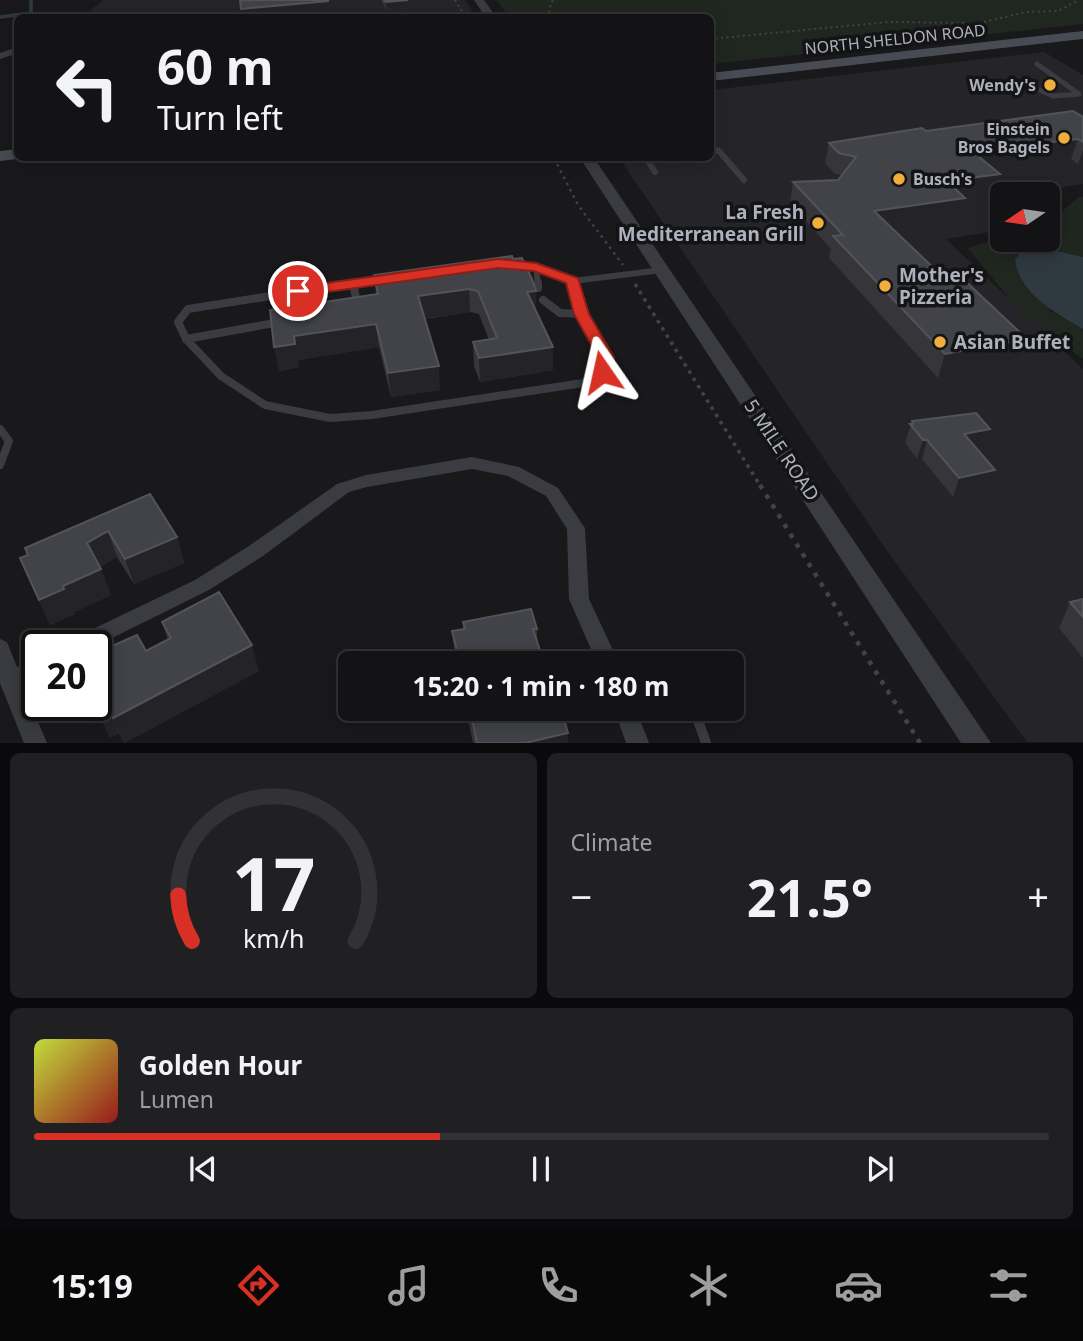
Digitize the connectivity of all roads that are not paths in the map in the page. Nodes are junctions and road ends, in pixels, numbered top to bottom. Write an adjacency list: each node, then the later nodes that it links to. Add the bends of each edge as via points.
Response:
1 (1080, 37): 3 (main road, NORTH SHELDON ROAD)
2 (1037, 64): 4 (lane, via 1079,94 1053,96)
3 (714, 77)
4 (1019, 81)
5 (714, 149): 9 (lane)
6 (589, 161): 12 (street, 5 MILE ROAD)
7 (648, 161): 8 (lane)
8 (655, 172)
9 (744, 180)
10 (510, 265): 11 (lane)
11 (536, 267): 14 (lane); 16 (lane)
12 (662, 270): 14 (lane); 34 (street, 5 MILE ROAD)
13 (393, 277): 15 (lane)
14 (573, 281): 19 (lane)
15 (353, 282): 18 (lane, via 356,298); 21 (lane, via 188,309 178,322)
16 (538, 288)
17 (543, 300): 19 (lane, via 566,316)
18 (344, 310)
19 (581, 314): 21 (lane, via 606,357 602,372 583,383 330,418 265,405 221,376)
20 (292, 319): 21 (lane)
21 (186, 339)
22 (0, 429): 23 (lane, via 9,441)
23 (0, 465)
24 (109, 630): 26 (street, via 202,584 344,488 472,463 513,471 552,492 576,528 579,599)
25 (0, 648): 28 (street)
26 (603, 651)
27 (21, 675): 28 (street)
28 (10, 681): 31 (street)
29 (630, 721): 32 (street)
30 (699, 721): 33 (lane)
31 (36, 743)
32 (638, 743)
33 (706, 743)
34 (977, 743)

